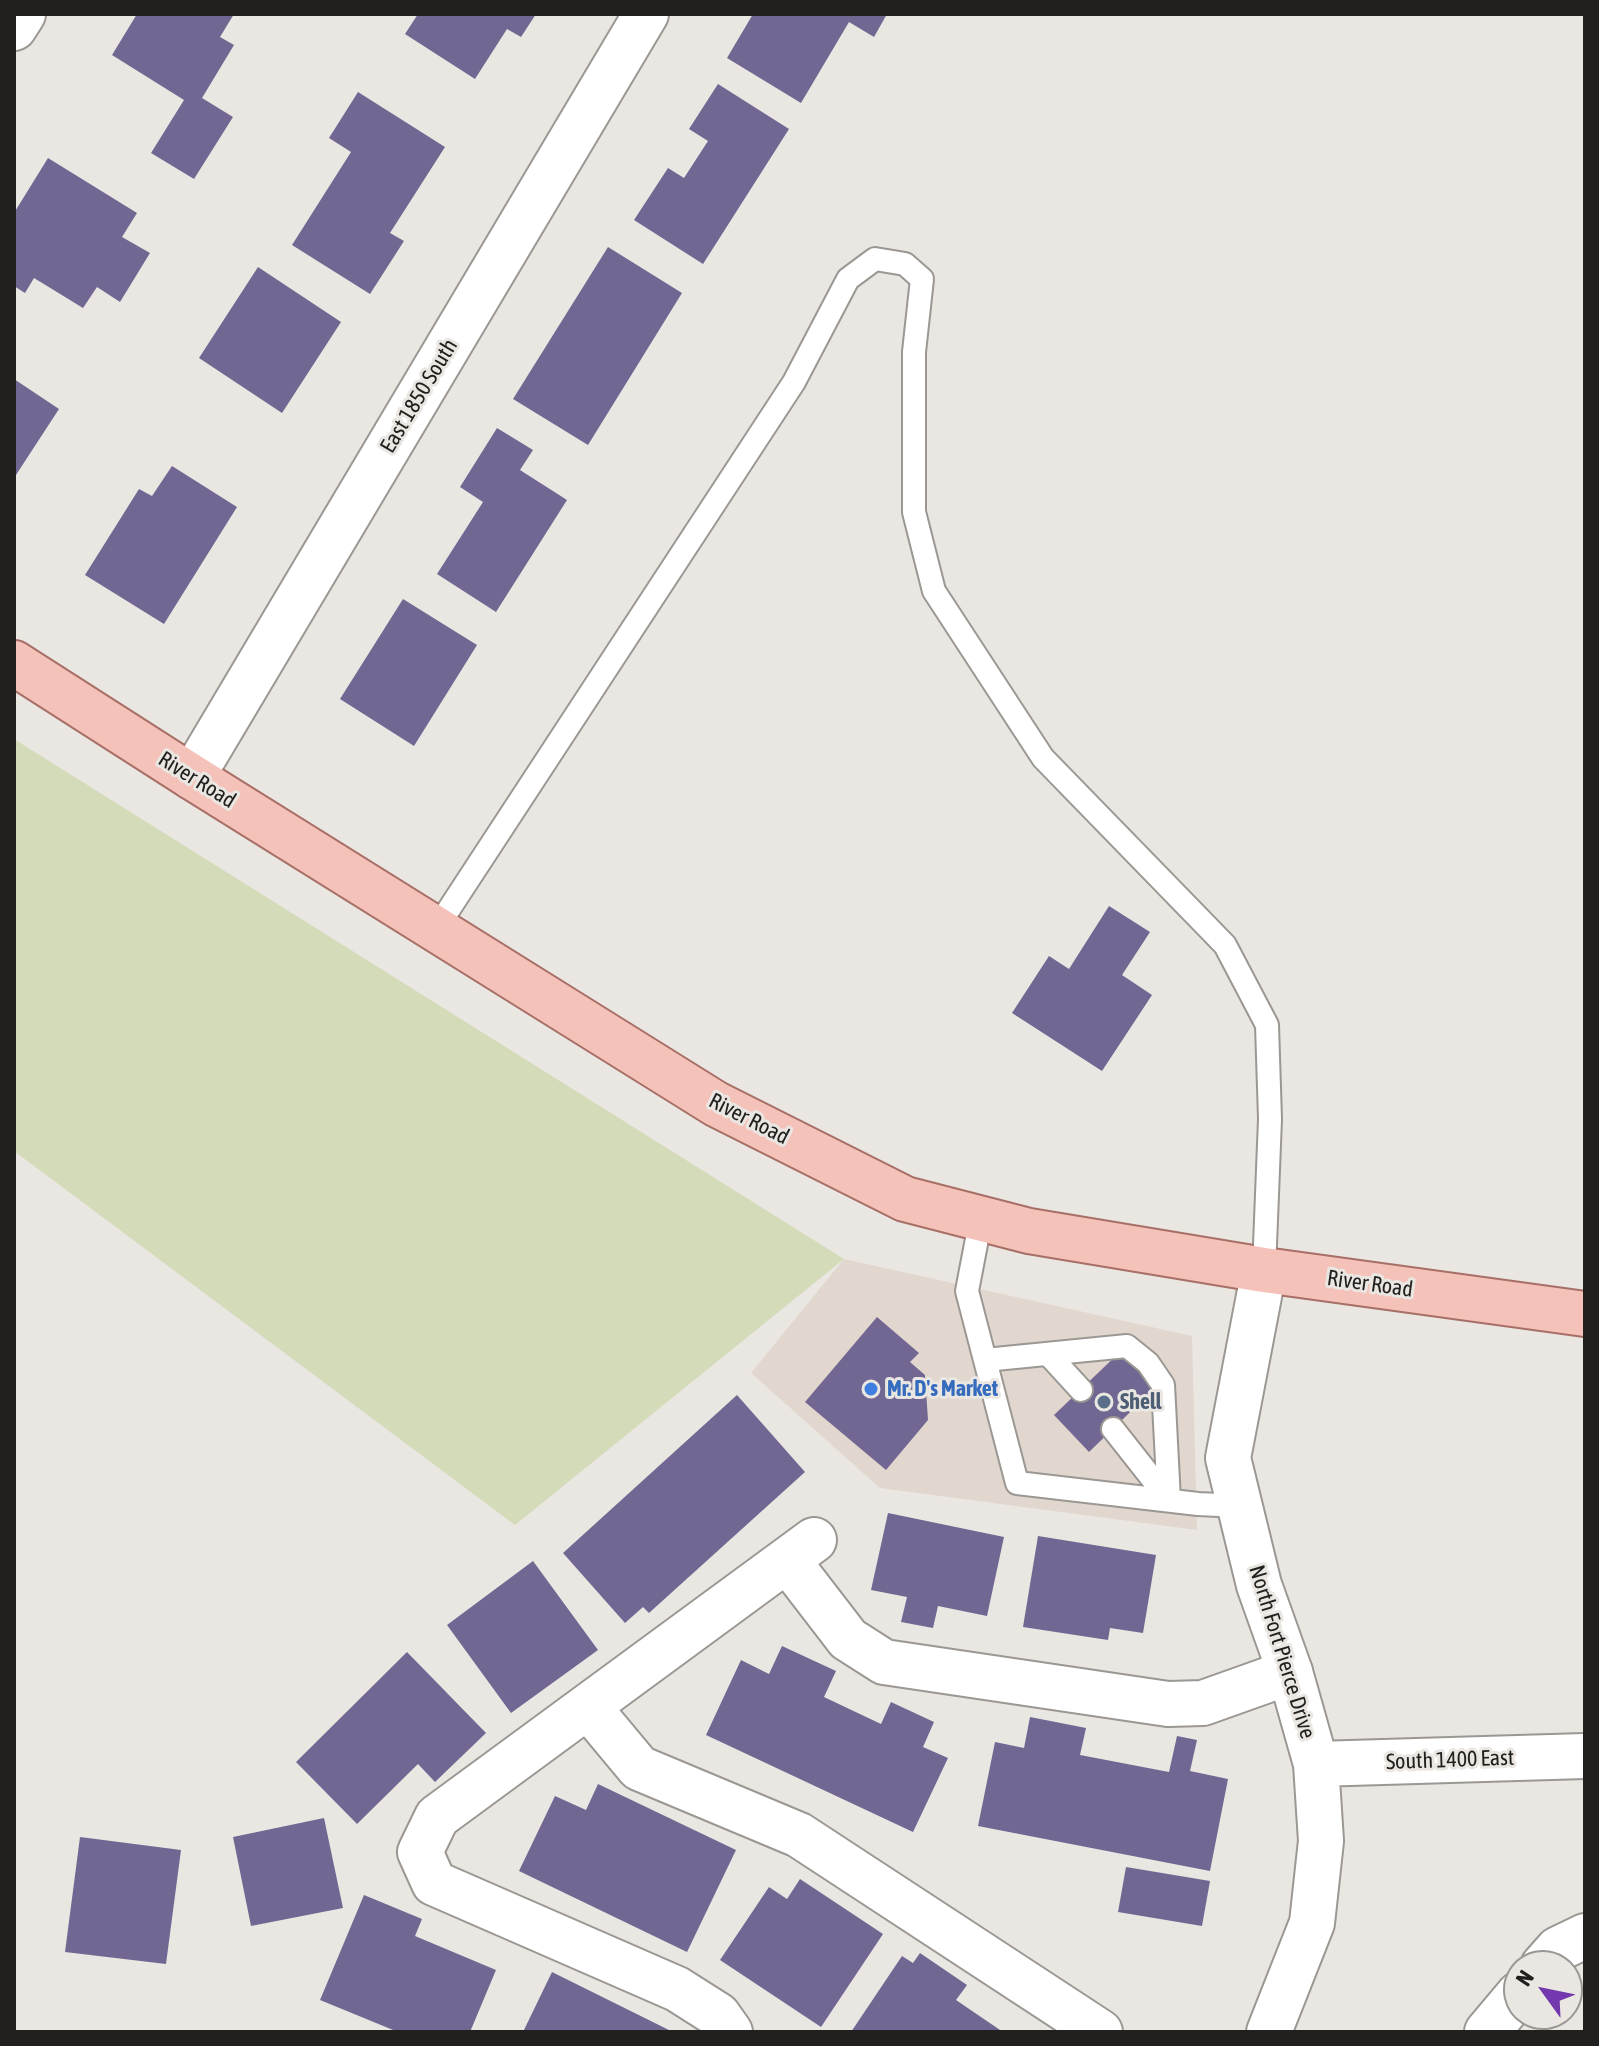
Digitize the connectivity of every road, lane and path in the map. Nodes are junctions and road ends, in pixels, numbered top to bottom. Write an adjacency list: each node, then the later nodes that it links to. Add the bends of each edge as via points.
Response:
1 (23, 14): 3 (street)
2 (646, 14): 5 (street, East 1850 South)
3 (14, 28)
4 (14, 663): 5 (main road, River Road)
5 (192, 777): 6 (main road, River Road)
6 (436, 929): 7 (main road, River Road, via 716,1104 905,1199); 8 (lane, via 794,382 848,279 875,259 905,264 922,279 914,352 914,512 934,591 1043,758 1225,945 1267,1025 1270,1119)
7 (981, 1218): 8 (main road, River Road, via 1029,1231); 11 (lane, via 967,1291)
8 (1264, 1270): 9 (main road, River Road); 15 (street, North Fort Pierce Drive, via 1228,1458)
9 (1585, 1314)
10 (1048, 1354): 11 (lane); 12 (lane); 14 (lane, via 1127,1346 1148,1363 1163,1385)
11 (985, 1360): 14 (lane, via 1017,1483)
12 (1081, 1390)
13 (1113, 1429): 14 (lane)
14 (1169, 1500): 15 (lane)
15 (1239, 1506): 16 (street, North Fort Pierce Drive, via 1259,1585)
16 (1290, 1672): 17 (street, via 1203,1703 1168,1704 884,1662 848,1639 801,1551); 19 (street, North Fort Pierce Drive)
17 (589, 1708): 23 (street, via 437,1817 420,1852 434,1883 677,1989 718,2015); 24 (street, via 639,1768 799,1835)
18 (1585, 1756): 19 (street, South 1400 East)
19 (1316, 1764): 25 (street, North Fort Pierce Drive, via 1321,1841 1312,1923)
20 (1585, 1936): 21 (street)
21 (1557, 1950)
22 (1503, 2013): 26 (street)
23 (730, 2032)
24 (1100, 2032)
25 (1269, 2032)
26 (1487, 2032)

